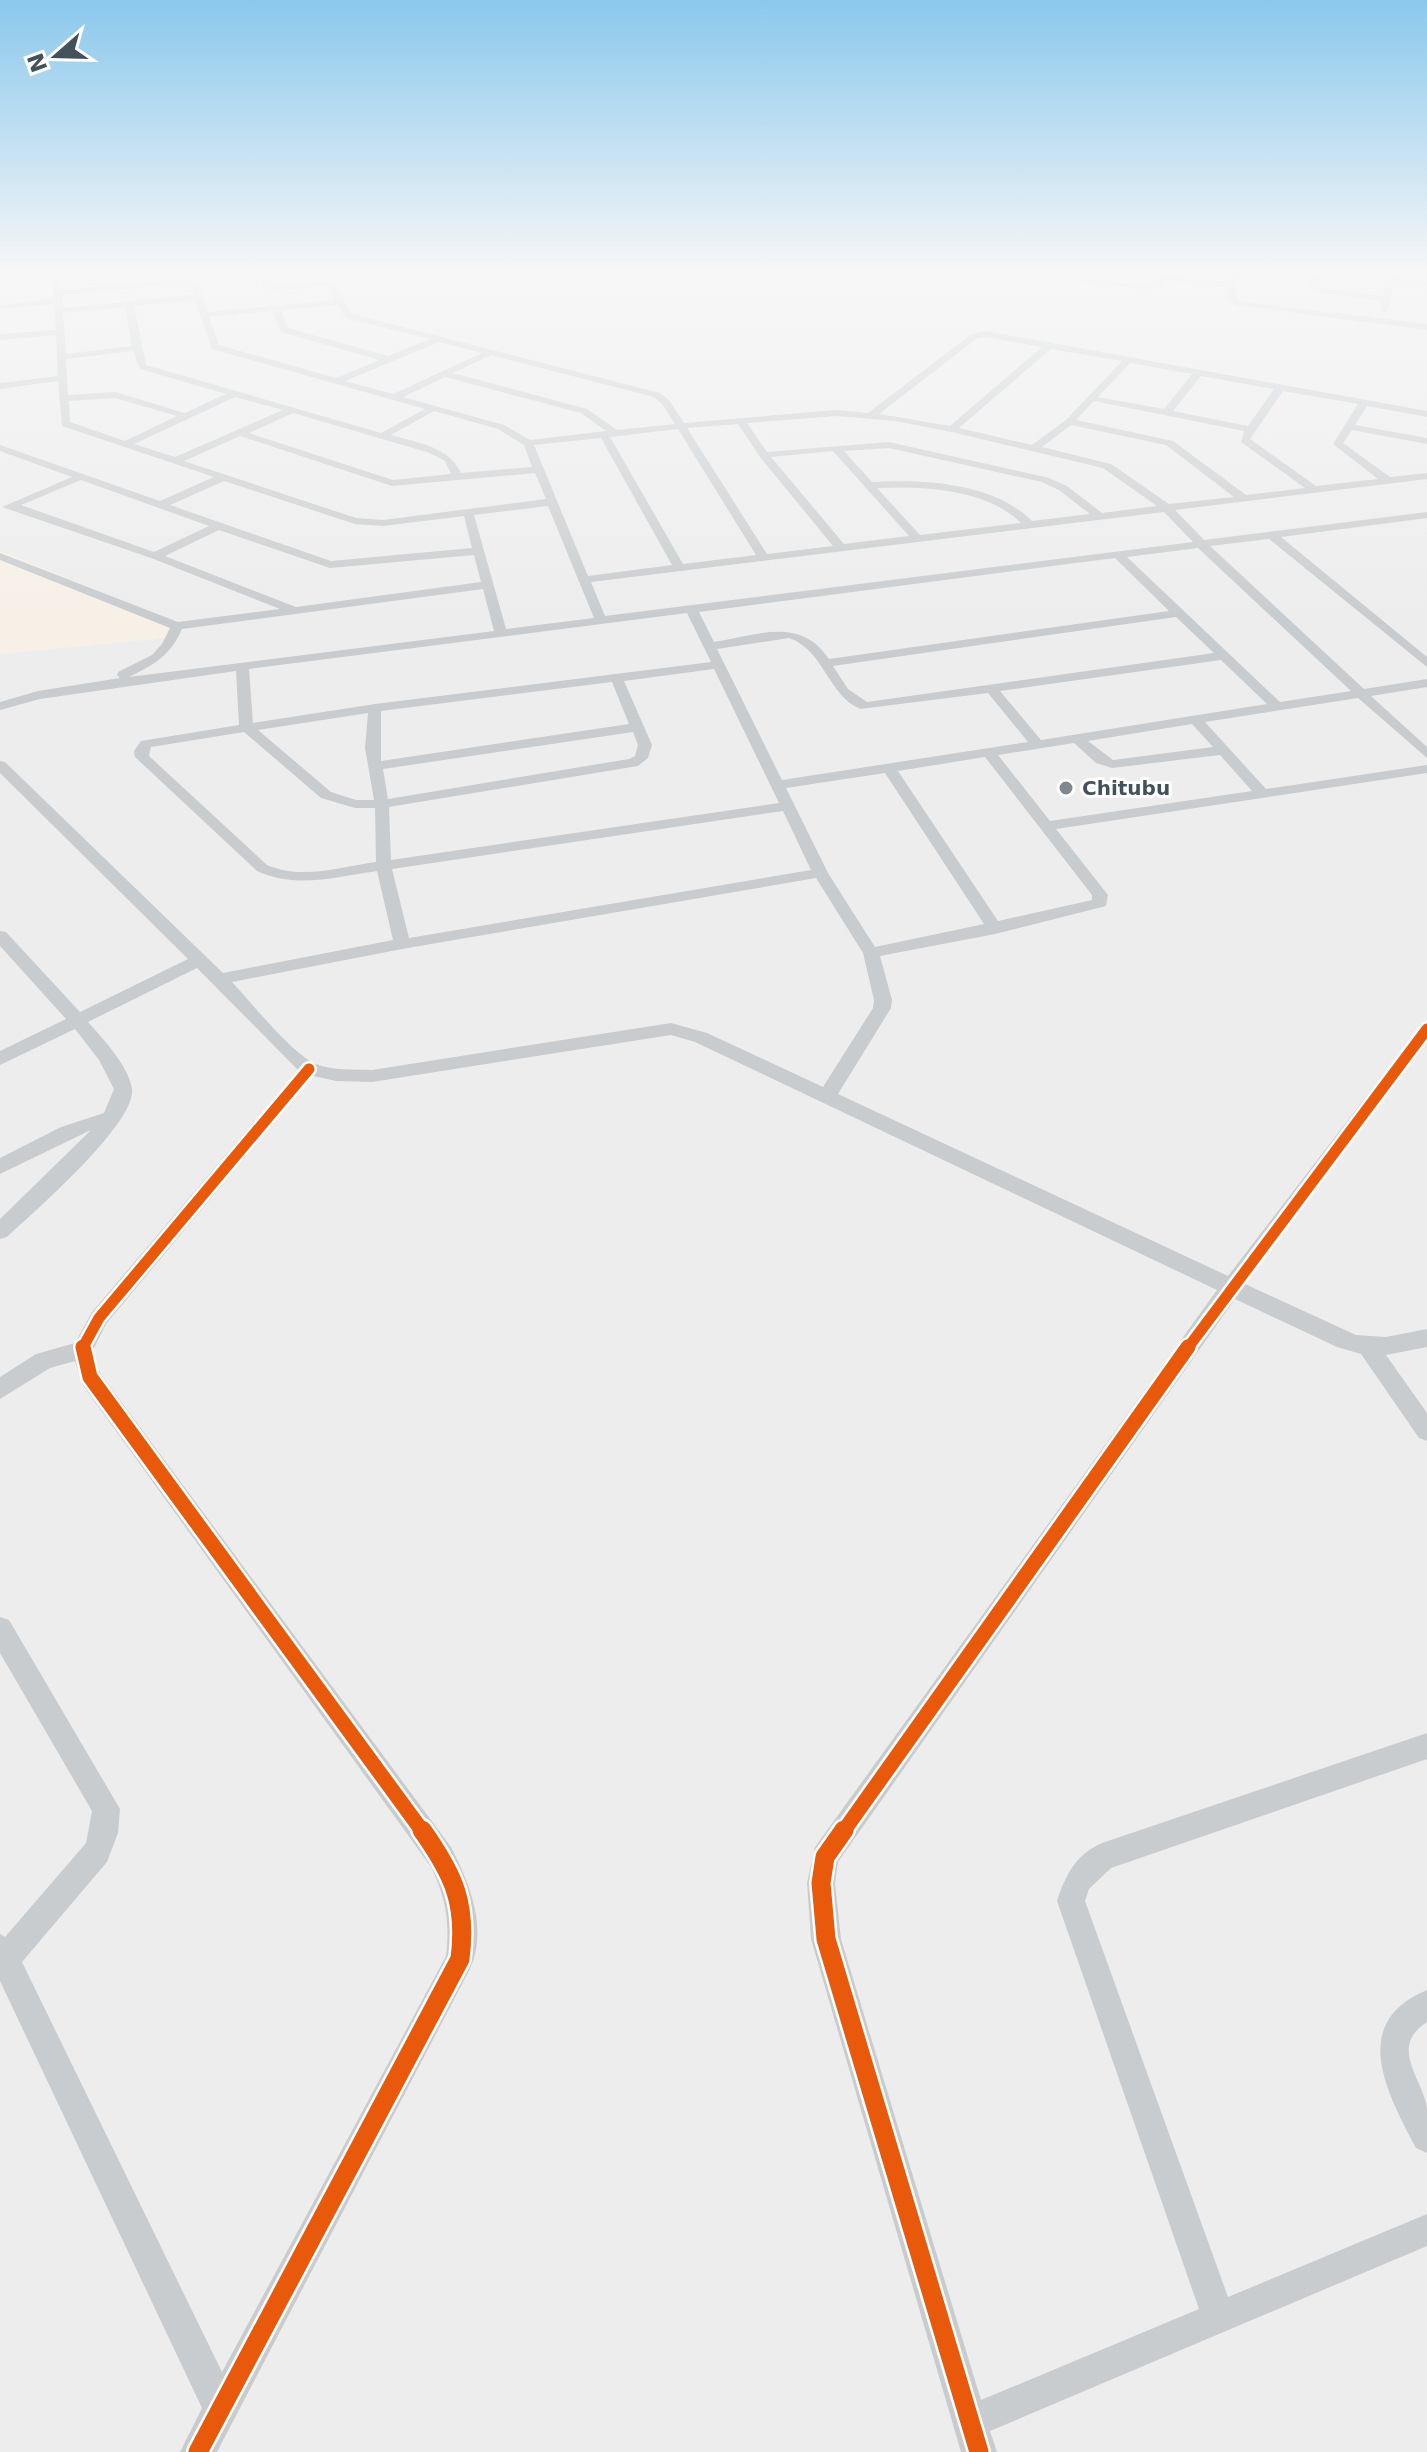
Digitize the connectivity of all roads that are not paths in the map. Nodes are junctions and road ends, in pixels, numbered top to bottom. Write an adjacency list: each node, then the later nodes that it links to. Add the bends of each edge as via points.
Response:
1 (64, 389): 15 (street)
2 (222, 389): 13 (street)
3 (367, 389): 14 (street)
4 (409, 389): 14 (street)
5 (503, 389): 31 (street, via 584,411 599,419)
6 (635, 389): 26 (street, via 666,402)
7 (905, 389): 22 (street)
8 (998, 389): 28 (street)
9 (1099, 389): 16 (street)
10 (1185, 389): 20 (street)
11 (1279, 389): 29 (street)
12 (1288, 389): 17 (street)
13 (235, 393): 19 (street); 23 (street)
14 (394, 397): 18 (street)
15 (65, 398): 23 (street, via 115,395); 35 (street, via 65,424)
16 (1091, 398): 20 (street); 25 (street)
17 (1364, 403): 21 (street); 27 (street)
18 (433, 408): 32 (street); 34 (street, via 501,427)
19 (292, 410): 30 (street); 32 (street)
20 (1166, 413): 29 (street)
21 (1427, 414)
22 (871, 415): 24 (street); 28 (street)
23 (187, 416): 35 (street)
24 (740, 420): 26 (street); 39 (street)
25 (1069, 422): 36 (street); 49 (street, via 1169,443)
26 (679, 426): 31 (street); 67 (street)
27 (1347, 426): 33 (street); 46 (street, via 1337,440 1340,448)
28 (952, 429): 36 (street)
29 (1250, 429): 48 (street, via 1248,444)
30 (240, 433): 40 (street); 45 (street, via 392,483)
31 (609, 434): 34 (street); 68 (street)
32 (381, 437): 45 (street, via 445,455)
33 (1427, 441)
34 (528, 443): 41 (street)
35 (126, 444): 40 (street)
36 (1036, 447): 53 (street, via 1107,466)
37 (0, 448): 42 (street)
38 (836, 448): 39 (street); 47 (street); 55 (street, via 889,445 1045,480)
39 (764, 455): 62 (street)
40 (177, 460): 43 (street)
41 (539, 469): 45 (street); 50 (street)
42 (83, 476): 51 (street); 52 (street)
43 (225, 476): 51 (street); 54 (street, via 369,523)
44 (1427, 476): 46 (street)
45 (457, 477)
46 (1388, 481): 48 (street)
47 (872, 485): 57 (street, via 920,485 993,501 1012,508); 60 (street)
48 (1313, 489): 49 (street)
49 (1244, 499): 53 (street)
50 (551, 502): 54 (street); 69 (street)
51 (162, 504): 58 (street)
52 (5, 507): 66 (street)
53 (1167, 508): 55 (street); 61 (street)
54 (468, 512): 63 (street)
55 (1098, 515): 57 (street)
56 (1427, 515): 59 (street)
57 (1028, 524): 60 (street)
58 (220, 525): 63 (street, via 330,565); 66 (street)
59 (1270, 534): 61 (street); 80 (street)
60 (916, 538): 62 (street)
61 (1202, 544): 64 (street); 87 (street)
62 (840, 547): 67 (street)
63 (479, 551): 70 (street)
64 (1118, 555): 72 (street); 73 (street)
65 (0, 556): 75 (street)
66 (155, 556): 71 (street)
67 (763, 557): 68 (street)
68 (679, 568): 69 (street)
69 (582, 580): 74 (street)
70 (489, 585): 71 (street); 76 (street)
71 (295, 610): 75 (street)
72 (692, 610): 74 (street); 77 (street)
73 (1178, 613): 78 (street); 79 (street)
74 (601, 621): 76 (street)
75 (177, 626): 85 (street, via 161,656)
76 (501, 633): 82 (street)
77 (708, 647): 79 (street, via 790,634 810,643); 81 (street)
78 (1223, 656): 86 (street); 90 (street)
79 (825, 663): 86 (street, via 845,696 865,706)
80 (1427, 663)
81 (717, 665): 83 (street); 103 (street)
82 (242, 666): 85 (street); 92 (street)
83 (616, 677): 89 (street); 93 (street)
84 (1427, 683): 87 (street)
85 (105, 684): 88 (street)
86 (993, 691): 95 (street)
87 (1364, 694): 90 (street); 98 (street)
88 (0, 706)
89 (375, 708): 92 (street); 99 (street)
90 (1279, 708): 91 (street)
91 (1196, 720): 94 (street); 96 (street)
92 (246, 727): 105 (street, via 326,795 355,804); 108 (street, via 146,744 142,757 262,868 300,878)
93 (639, 727): 99 (street); 105 (street, via 646,751 621,766)
94 (1077, 738): 95 (street); 96 (street, via 1112,764)
95 (1037, 744): 97 (street)
96 (1222, 750): 104 (street)
97 (989, 753): 100 (street); 107 (street)
98 (1427, 754)
99 (374, 766): 105 (street)
100 (888, 767): 103 (street); 110 (street)
101 (1427, 769): 104 (street)
102 (3, 772): 114 (street)
103 (780, 785): 106 (street)
104 (1261, 792): 107 (street)
105 (382, 804): 108 (street)
106 (788, 806): 108 (street); 109 (street)
107 (1045, 826): 110 (street, via 1100,895 1100,902)
108 (384, 866): 112 (street)
109 (820, 873): 112 (street); 113 (street)
110 (995, 929): 113 (street)
111 (0, 936): 116 (street)
112 (402, 944): 115 (street)
113 (871, 953): 120 (street, via 882,1008)
114 (199, 960): 115 (street); 116 (street)
115 (219, 979): 119 (street)
116 (76, 1021): 118 (street); 121 (street, via 106,1055 124,1090)
117 (1427, 1029): 124 (street)
118 (0, 1059)
119 (309, 1069): 120 (street, via 372,1076 671,1029 701,1037); 127 (street, via 99,1318)
120 (827, 1096): 124 (street)
121 (111, 1119): 122 (street, via 70,1129); 123 (street)
122 (0, 1167)
123 (0, 1231)
124 (1230, 1289): 126 (street); 138 (street, via 825,1857 821,1883 826,1939)
125 (1427, 1338): 126 (street)
126 (1369, 1349): 129 (street)
127 (82, 1350): 128 (street, via 44,1361); 137 (street, via 90,1377 441,1857 462,1898 460,1959)
128 (0, 1389)
129 (1427, 1431)
130 (0, 1629): 132 (street, via 106,1809 97,1852)
131 (1427, 1746): 136 (street, via 1102,1857 1077,1881 1071,1901)
132 (2, 1954): 137 (street)
133 (1427, 2005): 134 (street, via 1408,2017 1393,2052 1397,2080)
134 (1427, 2137)
135 (1427, 2230): 136 (street)
136 (1218, 2316): 138 (street)
137 (221, 2409): 139 (street)
138 (974, 2437)
139 (198, 2452)

